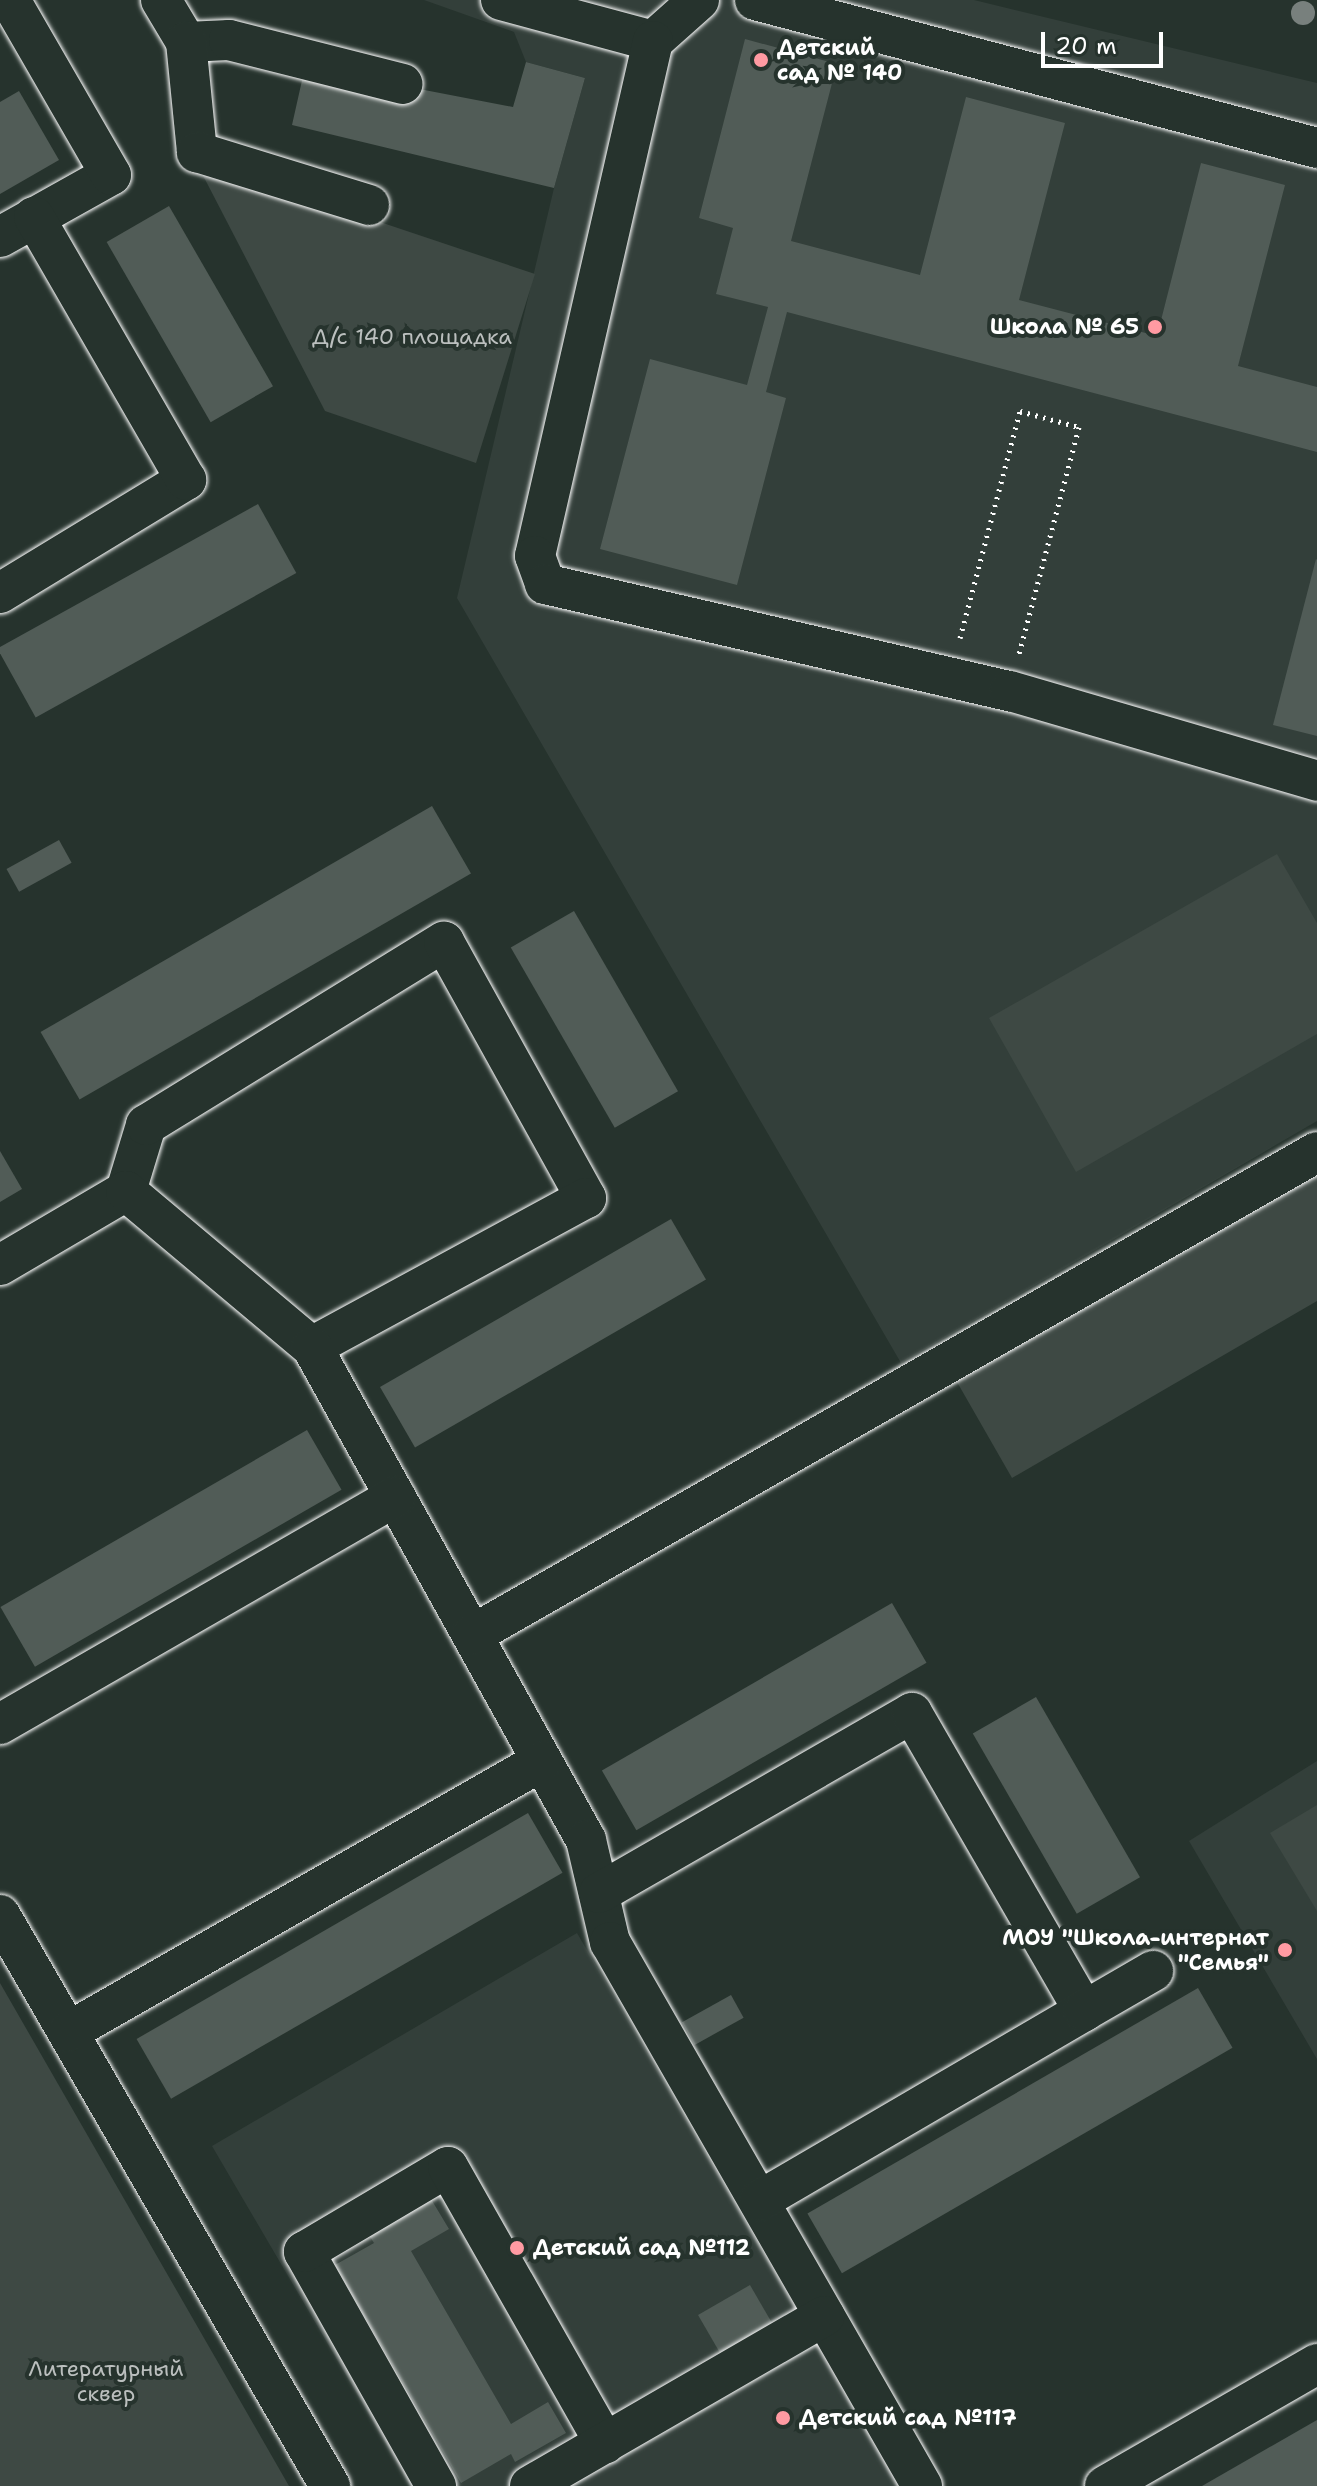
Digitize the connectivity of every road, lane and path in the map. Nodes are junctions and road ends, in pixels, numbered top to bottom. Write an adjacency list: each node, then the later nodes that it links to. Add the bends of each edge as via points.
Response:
1 (10, 0): 11 (lane, via 111,175)
2 (161, 0): 7 (lane)
3 (501, 0): 6 (lane)
4 (699, 0): 6 (lane)
5 (755, 0): 9 (lane)
6 (653, 41): 14 (lane, via 535,556 545,584)
7 (186, 42): 8 (lane, via 229,40); 10 (lane, via 197,152)
8 (403, 84)
9 (1317, 148)
10 (369, 205)
11 (34, 217): 12 (lane); 13 (lane, via 186,480)
12 (0, 237)
13 (0, 593)
14 (950, 677): 15 (lane); 15 (path, via 1020,411 1079,427)
15 (1010, 691): 16 (lane)
16 (1317, 781)
17 (1317, 1152): 22 (lane)
18 (126, 1191): 19 (lane); 20 (lane); 20 (lane, via 146,1125 444,942 586,1198)
19 (0, 1265)
20 (312, 1347): 21 (lane)
21 (395, 1497): 22 (lane); 23 (lane)
22 (472, 1635): 24 (lane)
23 (0, 1724)
24 (542, 1761): 25 (lane, via 586,1840); 29 (lane)
25 (599, 1893): 28 (lane, via 912,1713); 30 (lane, via 610,1942)
26 (0, 1915): 29 (lane)
27 (1153, 1971): 28 (lane)
28 (1084, 2011): 30 (lane)
29 (68, 2032): 34 (lane)
30 (759, 2201): 31 (lane)
31 (825, 2316): 33 (lane); 37 (lane)
32 (1317, 2364): 38 (lane)
33 (605, 2443): 35 (lane, via 448,2167 304,2252); 36 (lane)
34 (330, 2486)
35 (436, 2486)
36 (530, 2486)
37 (922, 2486)
38 (1105, 2486)

